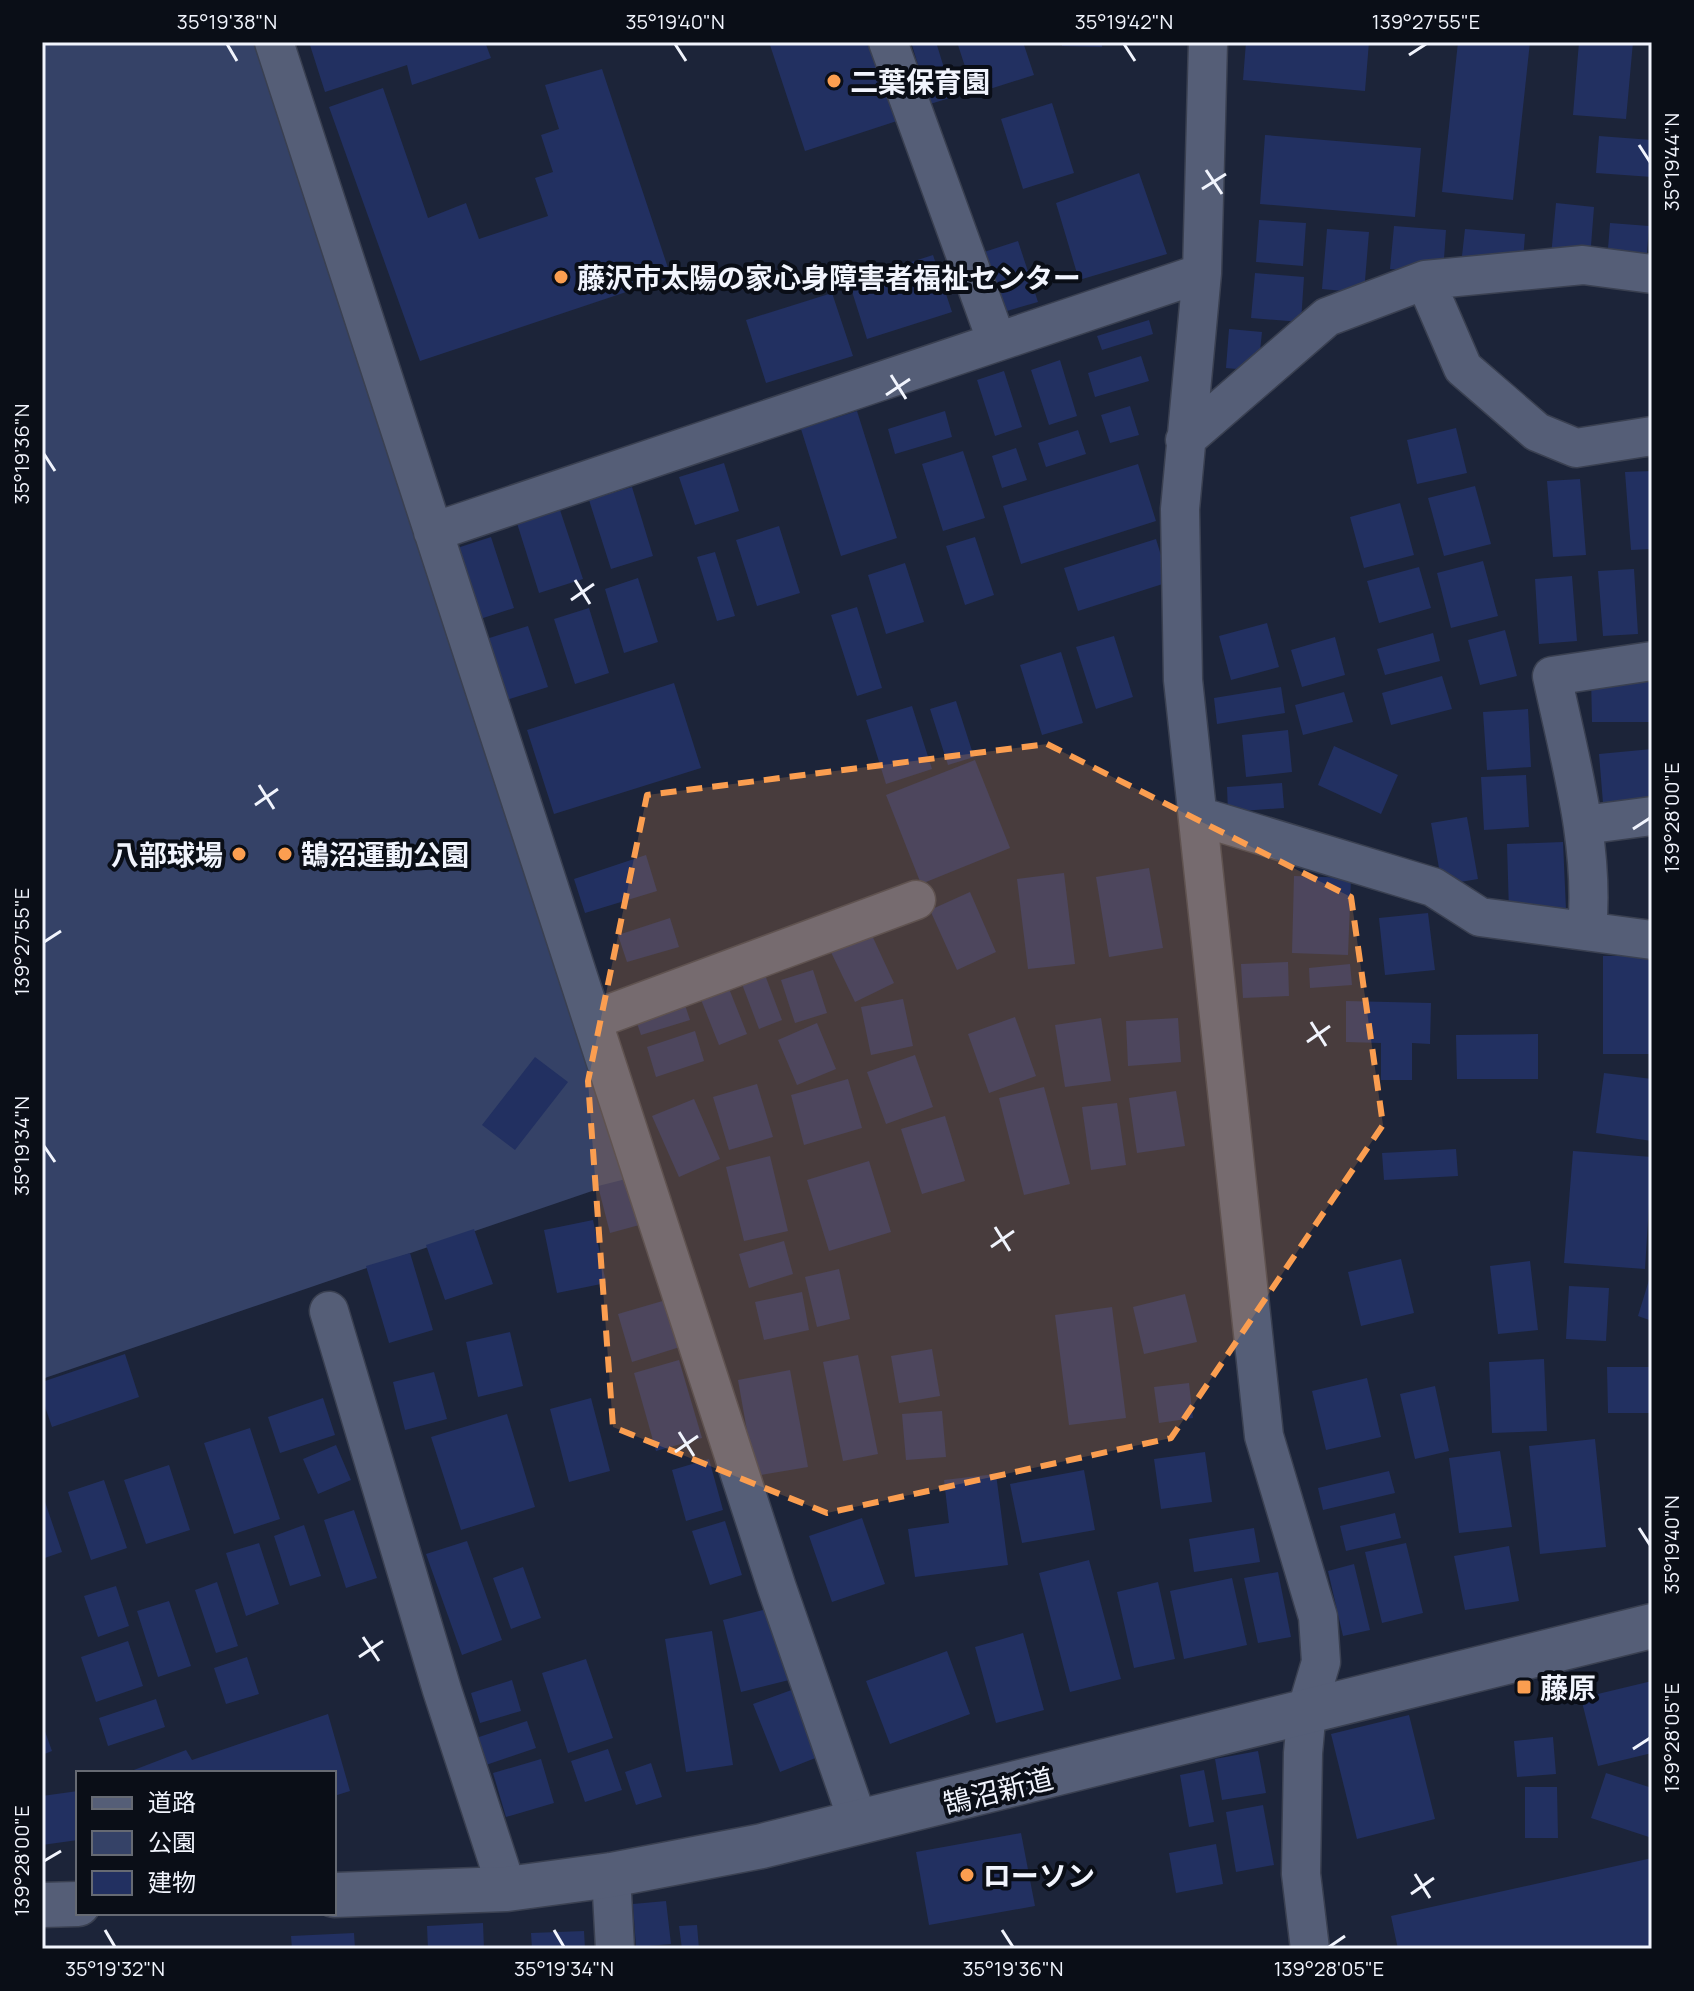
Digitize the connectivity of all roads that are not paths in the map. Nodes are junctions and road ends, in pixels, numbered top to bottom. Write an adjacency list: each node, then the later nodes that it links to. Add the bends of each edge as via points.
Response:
1 (274, 42): 10 (street)
2 (888, 42): 7 (street)
3 (1208, 42): 4 (street)
4 (1202, 273): 7 (street); 9 (street)
5 (1652, 274): 6 (street, via 1583,265)
6 (1425, 280): 8 (street, via 1463,368 1537,432 1576,448); 9 (street, via 1327,317)
7 (997, 342): 10 (street)
8 (1652, 436)
9 (1185, 440): 12 (street, via 1180,509 1183,680)
10 (433, 532): 18 (street)
11 (1652, 661): 14 (street, via 1552,676)
12 (1198, 816): 16 (street, via 1433,887 1480,917); 21 (street, via 1264,1436 1318,1617 1321,1662)
13 (1652, 816): 14 (street)
14 (1584, 825): 16 (street, via 1591,886)
15 (916, 900): 18 (street)
16 (1587, 931): 17 (street)
17 (1652, 940)
18 (593, 1020): 22 (street)
19 (329, 1311): 24 (street)
20 (1652, 1626): 21 (street, 鵠沼新道)
21 (1307, 1709): 22 (street, 鵠沼新道); 29 (street, via 1301,1874)
22 (859, 1824): 23 (street, 鵠沼新道)
23 (611, 1875): 24 (street, 鵠沼新道); 28 (street)
24 (507, 1889): 25 (street, 鵠沼新道)
25 (336, 1895)
26 (76, 1904): 27 (street)
27 (42, 1905)
28 (615, 1949)
29 (1310, 1949)

